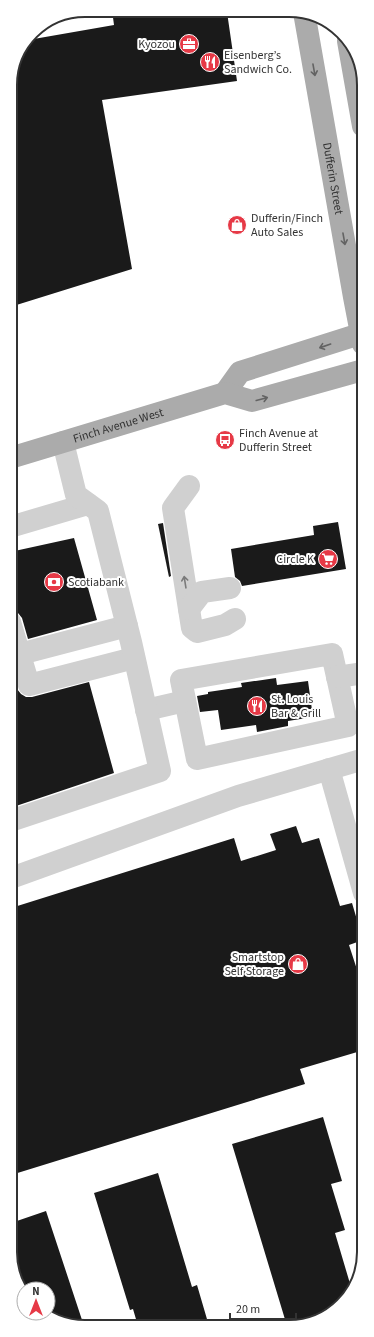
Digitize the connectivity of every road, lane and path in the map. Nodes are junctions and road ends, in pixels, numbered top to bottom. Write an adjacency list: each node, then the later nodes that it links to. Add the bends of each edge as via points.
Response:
1 (305, 19): 4 (main road, Dufferin Street, one-way to 4)
2 (351, 58): 3 (main road)
3 (357, 92)
4 (357, 310)
5 (357, 339): 7 (main road, one-way to 7, via 240,372)
6 (357, 372): 7 (main road, one-way to 6, via 252,401)
7 (225, 392): 8 (main road, Finch Avenue West)
8 (63, 442): 9 (main road, Finch Avenue West); 11 (lane, via 76,494)
9 (17, 456)
10 (189, 486): 14 (lane, one-way to 10, via 173,508)
11 (88, 504): 12 (lane); 16 (lane, via 98,512)
12 (17, 525)
13 (230, 588): 14 (lane, via 202,592)
14 (189, 609): 15 (lane, via 192,628 197,632 225,625)
15 (235, 619)
16 (127, 626): 18 (lane); 19 (lane)
17 (17, 644): 18 (lane)
18 (20, 654): 19 (lane, via 29,684)
19 (134, 658): 23 (lane)
20 (357, 674): 21 (lane)
21 (337, 677): 22 (lane, via 332,654 181,680); 22 (lane, via 348,726 197,759)
22 (185, 701): 23 (lane)
23 (146, 710): 26 (lane, via 160,771)
24 (357, 761): 25 (lane)
25 (329, 769): 27 (lane); 28 (lane, via 238,796)
26 (17, 819)
27 (357, 868)
28 (17, 875)

